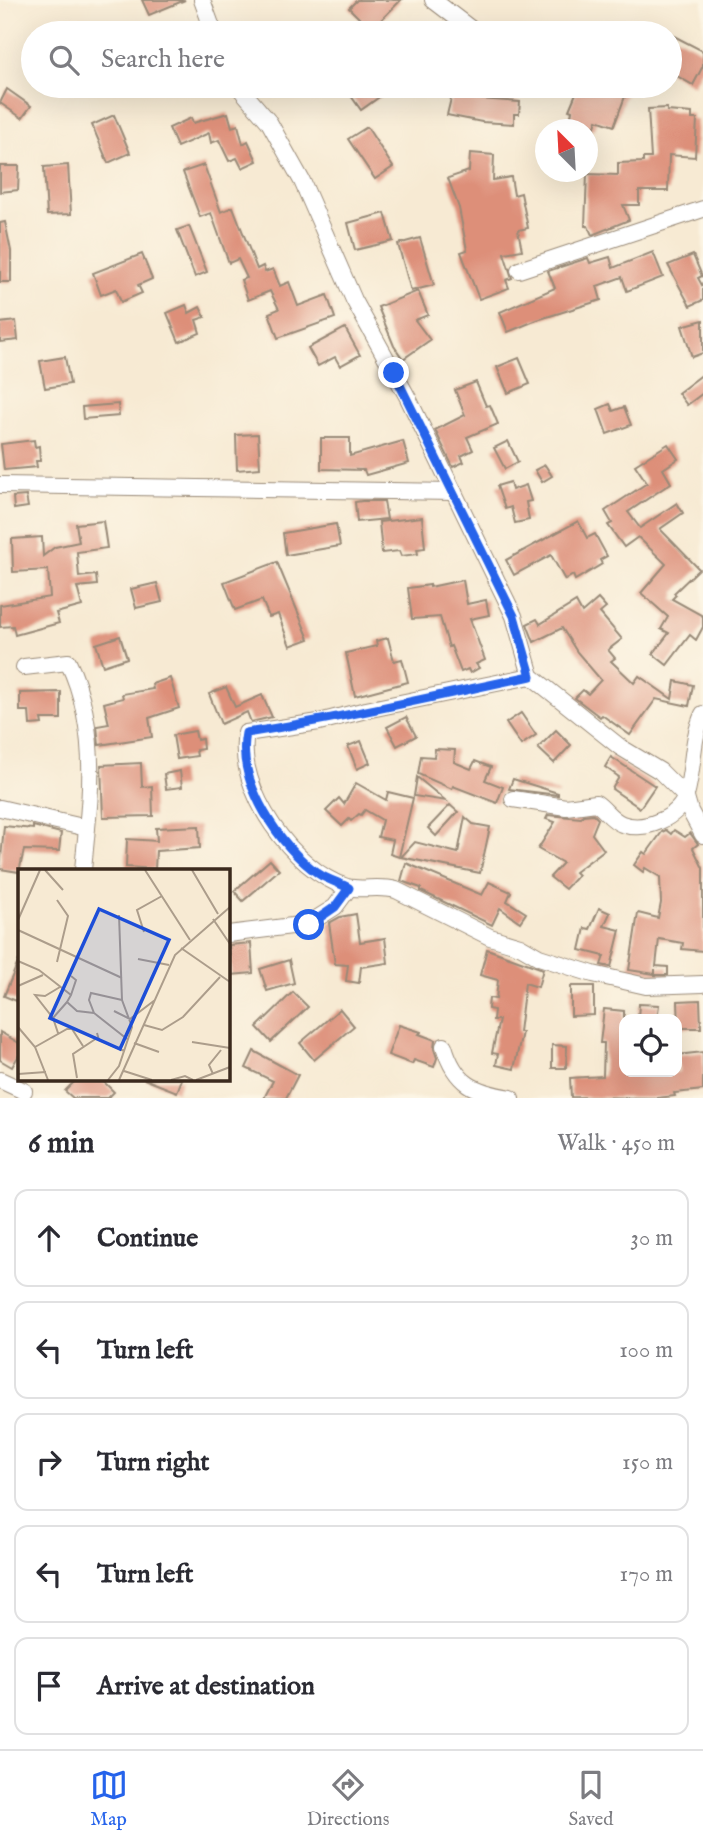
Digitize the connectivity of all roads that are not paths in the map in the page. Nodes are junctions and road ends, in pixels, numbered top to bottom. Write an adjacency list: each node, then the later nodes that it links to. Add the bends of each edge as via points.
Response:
1 (202, 0): 3 (street)
2 (433, 0): 4 (street)
3 (210, 21)
4 (461, 21)
5 (248, 98): 9 (street, via 269,122 302,181 354,300)
6 (703, 209): 7 (street)
7 (519, 270)
8 (0, 485): 9 (street)
9 (454, 492): 11 (street, via 514,616)
10 (24, 667): 16 (street, via 68,662 78,683 90,796)
11 (531, 676): 13 (street, via 620,747 660,771); 19 (street, via 319,722 246,733 246,770 259,803 294,852 320,874)
12 (703, 714): 13 (street)
13 (685, 797): 14 (street, via 657,822 641,826 622,824 596,803 566,807); 17 (street)
14 (513, 799)
15 (0, 808): 16 (street)
16 (86, 828): 18 (street)
17 (703, 835)
18 (83, 869)
19 (349, 888): 20 (street, via 335,907 309,925); 21 (street, via 396,890 490,937 593,974 646,986)
20 (229, 934)
21 (703, 984)
22 (444, 1046): 25 (street)
23 (0, 1080): 24 (street)
24 (28, 1089)
25 (467, 1093): 26 (street)
26 (511, 1098)

